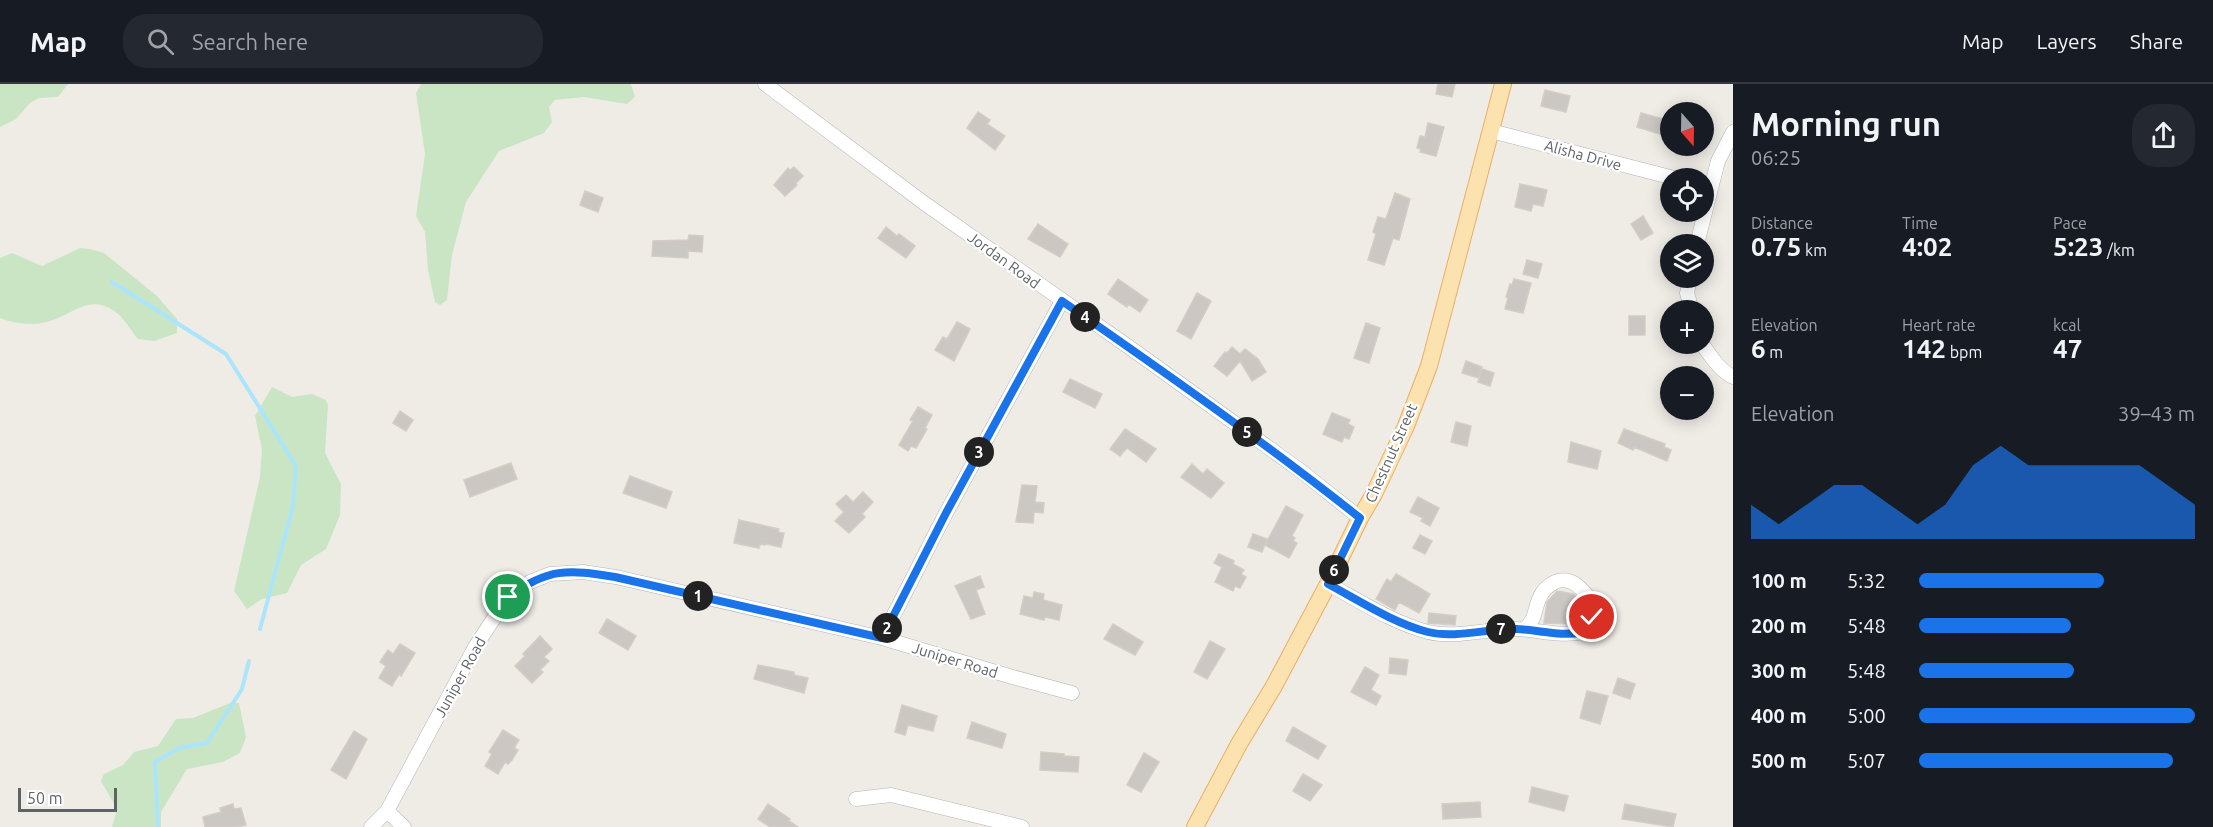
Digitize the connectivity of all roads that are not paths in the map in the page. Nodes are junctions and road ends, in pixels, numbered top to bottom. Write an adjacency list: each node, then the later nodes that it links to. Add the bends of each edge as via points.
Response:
1 (765, 84): 7 (street, Jordan Road)
2 (1503, 84): 3 (main road, Chestnut Street)
3 (1491, 131): 6 (street, Alisha Drive); 10 (main road, Chestnut Street, via 1429,366 1406,426)
4 (1733, 132): 5 (street)
5 (1714, 170)
6 (1660, 174)
7 (1062, 301): 10 (street, Jordan Road, via 1301,471); 13 (street)
8 (1709, 354): 9 (street)
9 (1733, 377)
10 (1360, 518): 11 (main road, Chestnut Street)
11 (1328, 584): 12 (street, via 1385,615 1429,632); 20 (main road, Chestnut Street)
12 (1525, 629): 12 (street, via 1568,635 1584,632 1592,617 1593,603 1572,581 1561,579 1547,586 1539,598 1535,619)
13 (882, 638): 14 (street, Juniper Road); 16 (street, Juniper Road, via 615,577 583,572 550,574 508,597 475,647)
14 (1072, 693)
15 (856, 799): 19 (street, via 891,795)
16 (387, 811): 17 (street, Juniper Road); 18 (street)
17 (370, 827)
18 (404, 827)
19 (1022, 827)
20 (1195, 827)

